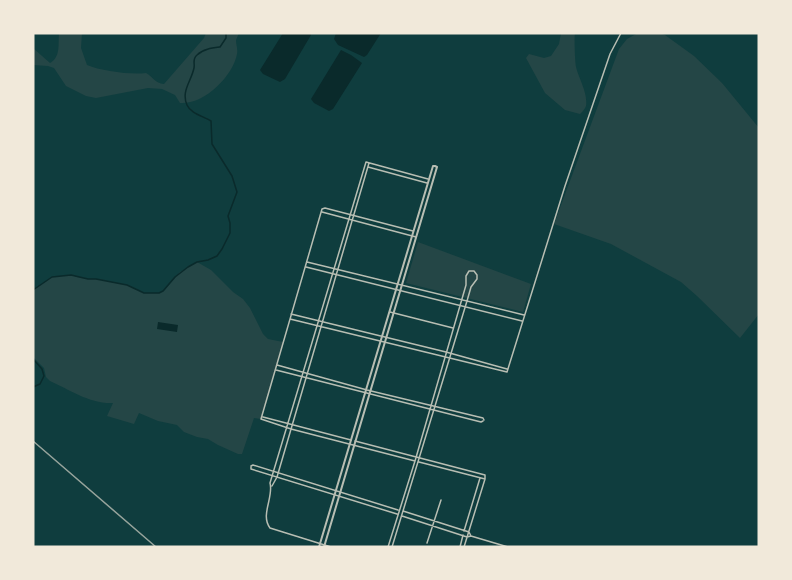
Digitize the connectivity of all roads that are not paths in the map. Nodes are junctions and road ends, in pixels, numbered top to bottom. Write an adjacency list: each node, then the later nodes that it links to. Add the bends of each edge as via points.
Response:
1 (621, 33): 33 (street, via 596,94)
2 (369, 162): 3 (street); 4 (street); 5 (street)
3 (364, 166): 4 (street); 8 (street)
4 (368, 167): 6 (street); 9 (street)
5 (431, 180): 6 (street)
6 (430, 184): 12 (street); 13 (street)
7 (322, 210): 8 (street); 10 (street); 16 (street)
8 (350, 215): 9 (street); 10 (street)
9 (353, 216): 11 (street); 12 (street)
10 (348, 219): 11 (street); 18 (street)
11 (352, 220): 14 (street); 19 (street)
12 (414, 231): 13 (street); 14 (street)
13 (418, 233): 15 (street)
14 (412, 236): 15 (street); 22 (street)
15 (417, 237): 23 (street)
16 (306, 262): 17 (street); 18 (street)
17 (305, 266): 20 (street); 32 (street)
18 (333, 269): 19 (street); 20 (street)
19 (338, 270): 21 (street); 22 (street)
20 (332, 273): 21 (street); 35 (street)
21 (336, 274): 24 (street); 36 (street)
22 (398, 284): 23 (street); 24 (street)
23 (402, 285): 25 (street); 26 (street)
24 (396, 290): 25 (street); 30 (street)
25 (401, 291): 28 (street); 31 (street)
26 (462, 300): 27 (street); 27 (street, via 466,274 472,271 477,277); 28 (street)
27 (467, 301): 29 (street); 33 (street)
28 (460, 305): 29 (street); 40 (street)
29 (465, 306): 37 (street); 46 (street)
30 (390, 312): 31 (street); 41 (street)
31 (394, 313): 40 (street); 42 (street)
32 (291, 314): 34 (street); 35 (street)
33 (525, 316): 37 (street)
34 (290, 319): 38 (street); 49 (street)
35 (318, 320): 36 (street); 38 (street)
36 (322, 321): 39 (street); 41 (street)
37 (523, 321): 52 (street)
38 (317, 325): 39 (street); 54 (street)
39 (321, 327): 43 (street); 55 (street)
40 (453, 328): 45 (street)
41 (383, 336): 42 (street); 43 (street)
42 (387, 337): 44 (street); 45 (street)
43 (381, 340): 44 (street); 51 (street)
44 (386, 341): 47 (street); 53 (street)
45 (446, 352): 46 (street); 47 (street)
46 (451, 353): 48 (street); 52 (street)
47 (445, 356): 48 (street); 63 (street)
48 (450, 357): 52 (street); 64 (street)
49 (277, 365): 50 (street); 54 (street)
50 (275, 370): 56 (street); 67 (street)
51 (372, 371): 53 (street); 61 (street)
52 (508, 371)
53 (376, 372): 60 (street)
54 (303, 373): 55 (street); 56 (street)
55 (307, 374): 57 (street); 58 (street)
56 (302, 377): 57 (street); 68 (street)
57 (306, 378): 59 (street); 69 (street)
58 (327, 379): 59 (street); 61 (street)
59 (326, 383): 61 (street)
60 (371, 391): 61 (street); 62 (street); 63 (street)
61 (366, 392): 62 (street); 75 (street)
62 (370, 395): 65 (street); 74 (street)
63 (431, 406): 64 (street); 65 (street)
64 (435, 407): 66 (street); 66 (street, via 483,421)
65 (430, 410): 66 (street); 79 (street)
66 (434, 410): 80 (street)
67 (262, 418): 68 (street); 70 (street)
68 (288, 424): 69 (street); 70 (street)
69 (292, 425): 71 (street); 72 (street)
70 (287, 428): 71 (street); 83 (street)
71 (291, 429): 73 (street); 84 (street)
72 (331, 435): 73 (street); 75 (street)
73 (330, 439): 75 (street)
74 (356, 441): 75 (street); 76 (street); 77 (street)
75 (351, 442): 77 (street); 91 (street)
76 (370, 445): 78 (street); 79 (street)
77 (355, 446): 78 (street); 92 (street)
78 (369, 449): 81 (street)
79 (416, 457): 80 (street); 81 (street)
80 (420, 458): 82 (street); 85 (street)
81 (415, 461): 82 (street); 94 (street)
82 (419, 462): 88 (street); 95 (street)
83 (274, 471): 84 (street); 86 (street); 86 (street, via 253,465 251,468)
84 (278, 473): 87 (street); 91 (street)
85 (483, 474): 88 (street); 89 (street)
86 (272, 476): 87 (street); 90 (street)
87 (277, 477): 90 (street); 91 (street)
88 (480, 478): 89 (street); 100 (street)
89 (485, 479): 101 (street)
90 (272, 486): 106 (street, via 266,516 270,528)
91 (335, 493): 92 (street); 106 (street)
92 (340, 494): 94 (street); 96 (street); 107 (street)
93 (441, 500): 98 (street)
94 (399, 510): 95 (street); 96 (street)
95 (403, 511): 97 (street); 98 (street)
96 (398, 514): 97 (street); 109 (street)
97 (402, 516): 99 (street); 110 (street)
98 (434, 521): 99 (street); 100 (street)
99 (433, 526): 102 (street); 105 (street)
100 (464, 531): 101 (street); 102 (street)
101 (468, 532): 103 (street); 104 (street)
102 (463, 535): 104 (street); 111 (street)
103 (471, 536): 104 (street); 113 (street)
104 (467, 537): 112 (street)
105 (427, 543)
106 (320, 545): 107 (street)
107 (324, 546): 108 (street)
108 (331, 547)
109 (388, 547)
110 (392, 547)
111 (460, 547)
112 (464, 547)
113 (508, 547)

